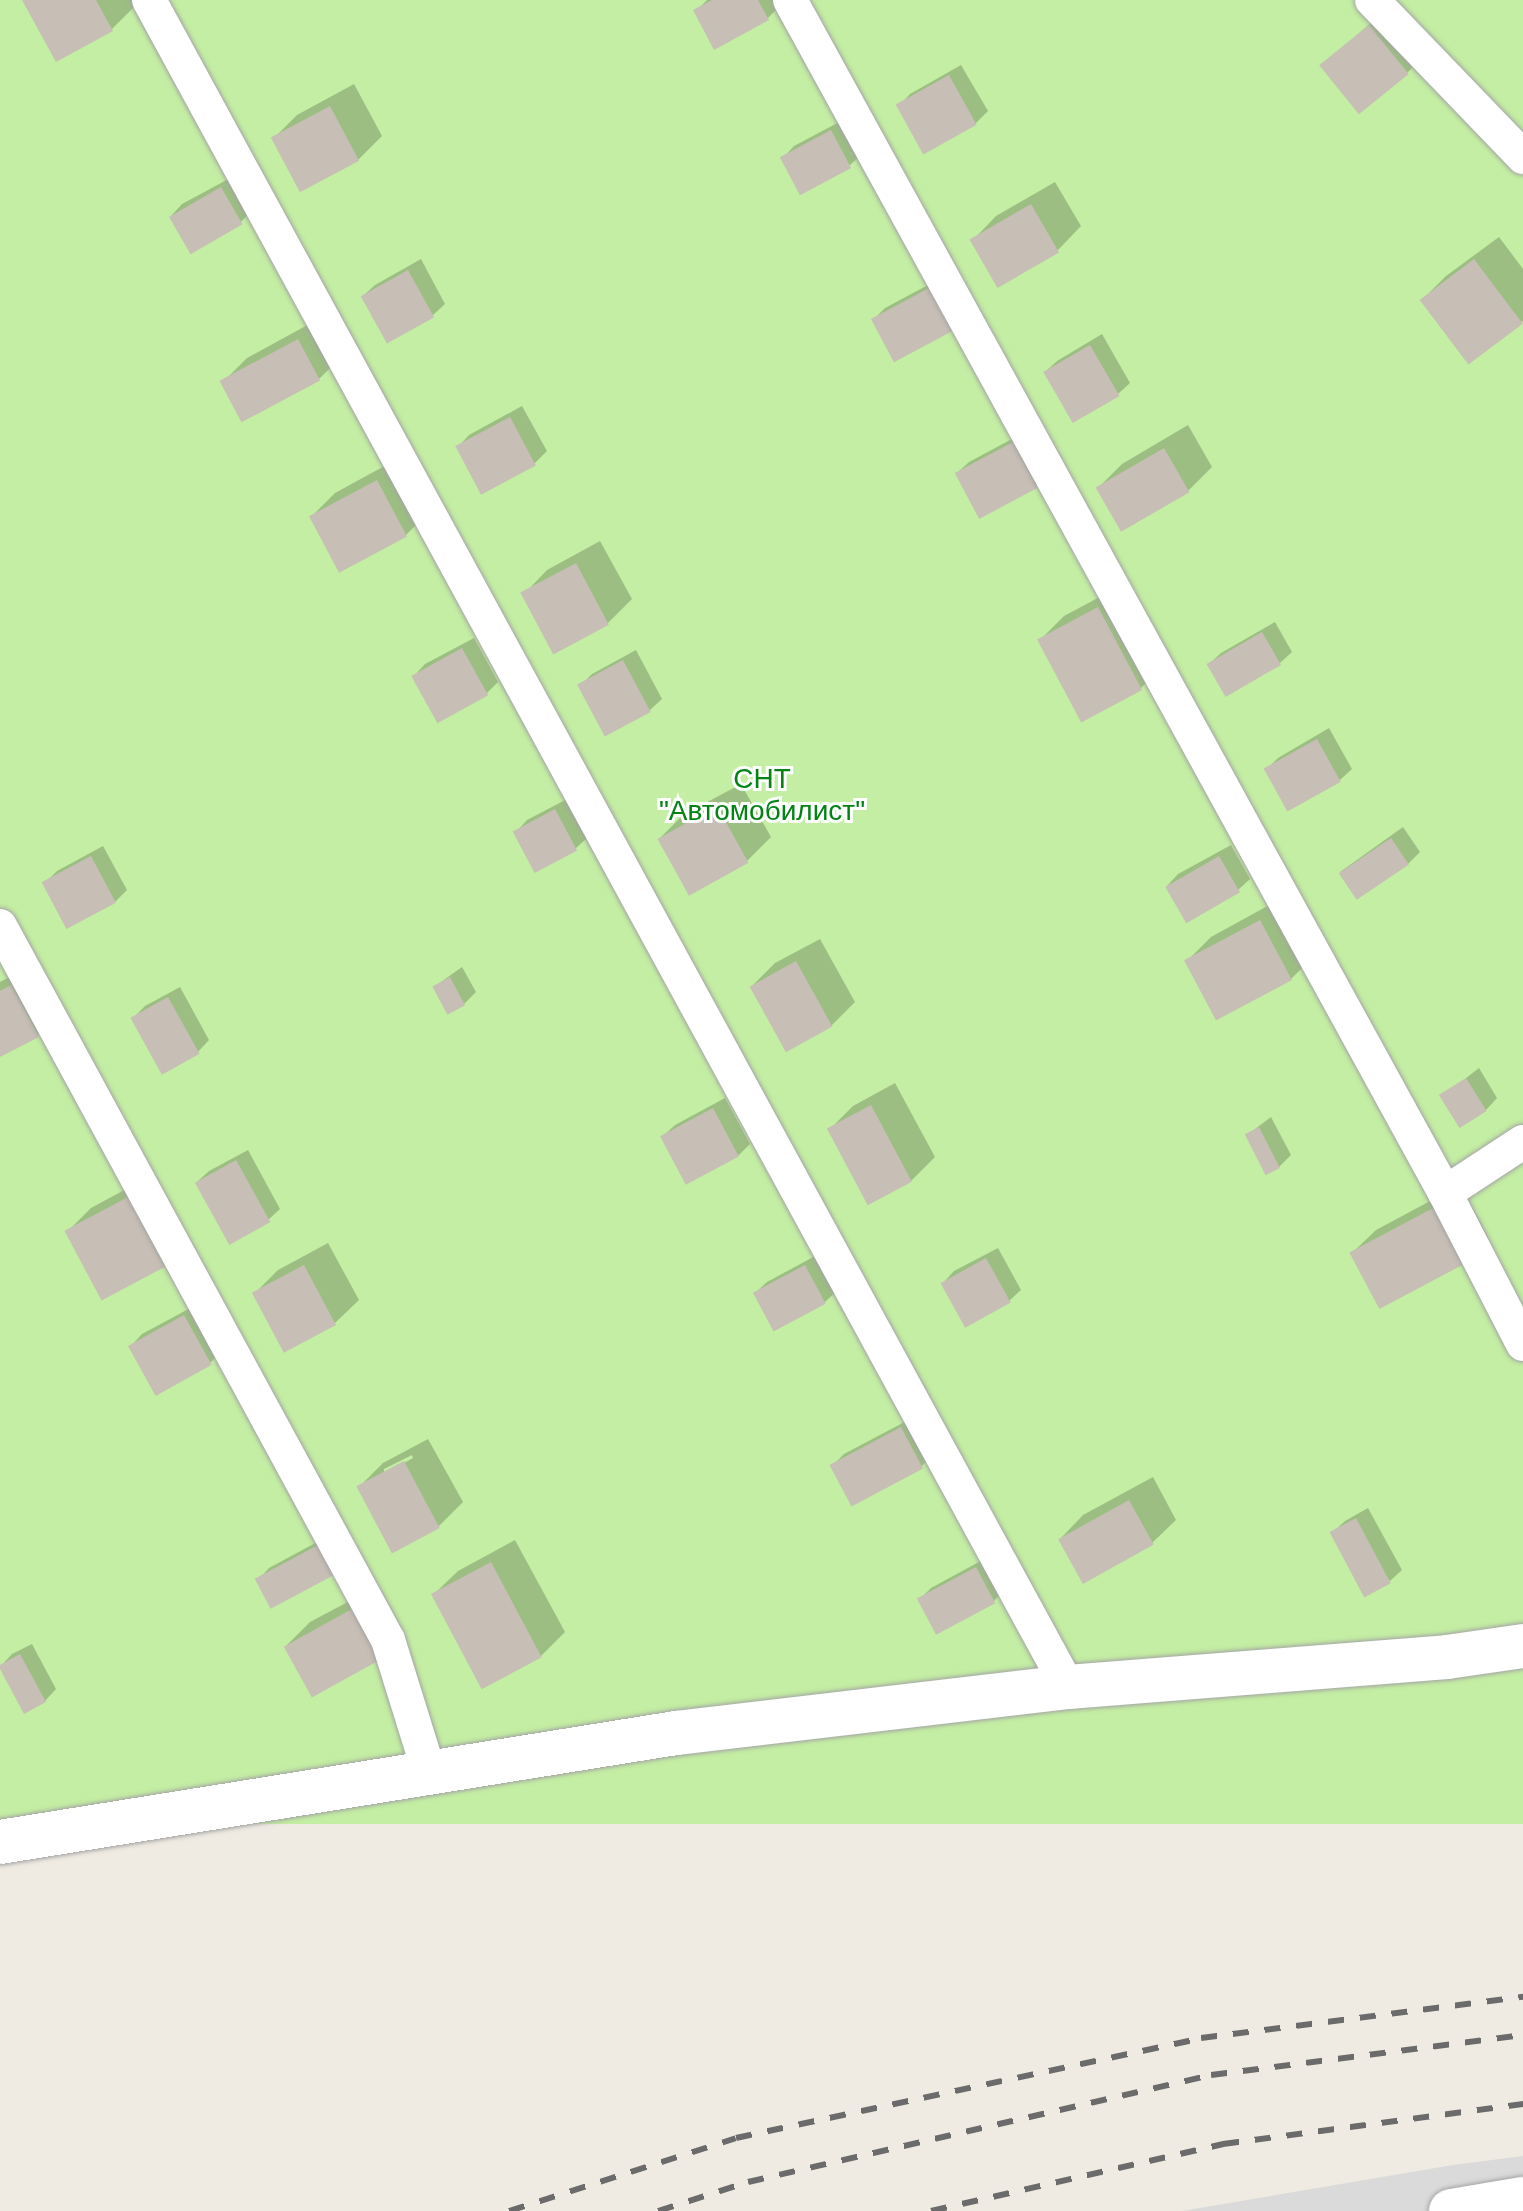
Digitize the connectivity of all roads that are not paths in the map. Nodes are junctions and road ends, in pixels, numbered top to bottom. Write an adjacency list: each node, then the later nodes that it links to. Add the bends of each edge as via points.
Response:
1 (149, 0): 10 (lane)
2 (790, 0): 7 (lane)
3 (1372, 0): 4 (lane)
4 (1523, 157)
5 (0, 926): 11 (lane, via 388,1640)
6 (1523, 1142): 7 (lane)
7 (1445, 1193): 8 (lane)
8 (1523, 1344)
9 (1523, 1646): 10 (street, via 1447,1657)
10 (1068, 1687): 11 (street, via 676,1733)
11 (430, 1775): 12 (street)
12 (0, 1842)
13 (1523, 2199): 14 (street)
14 (1451, 2211)

